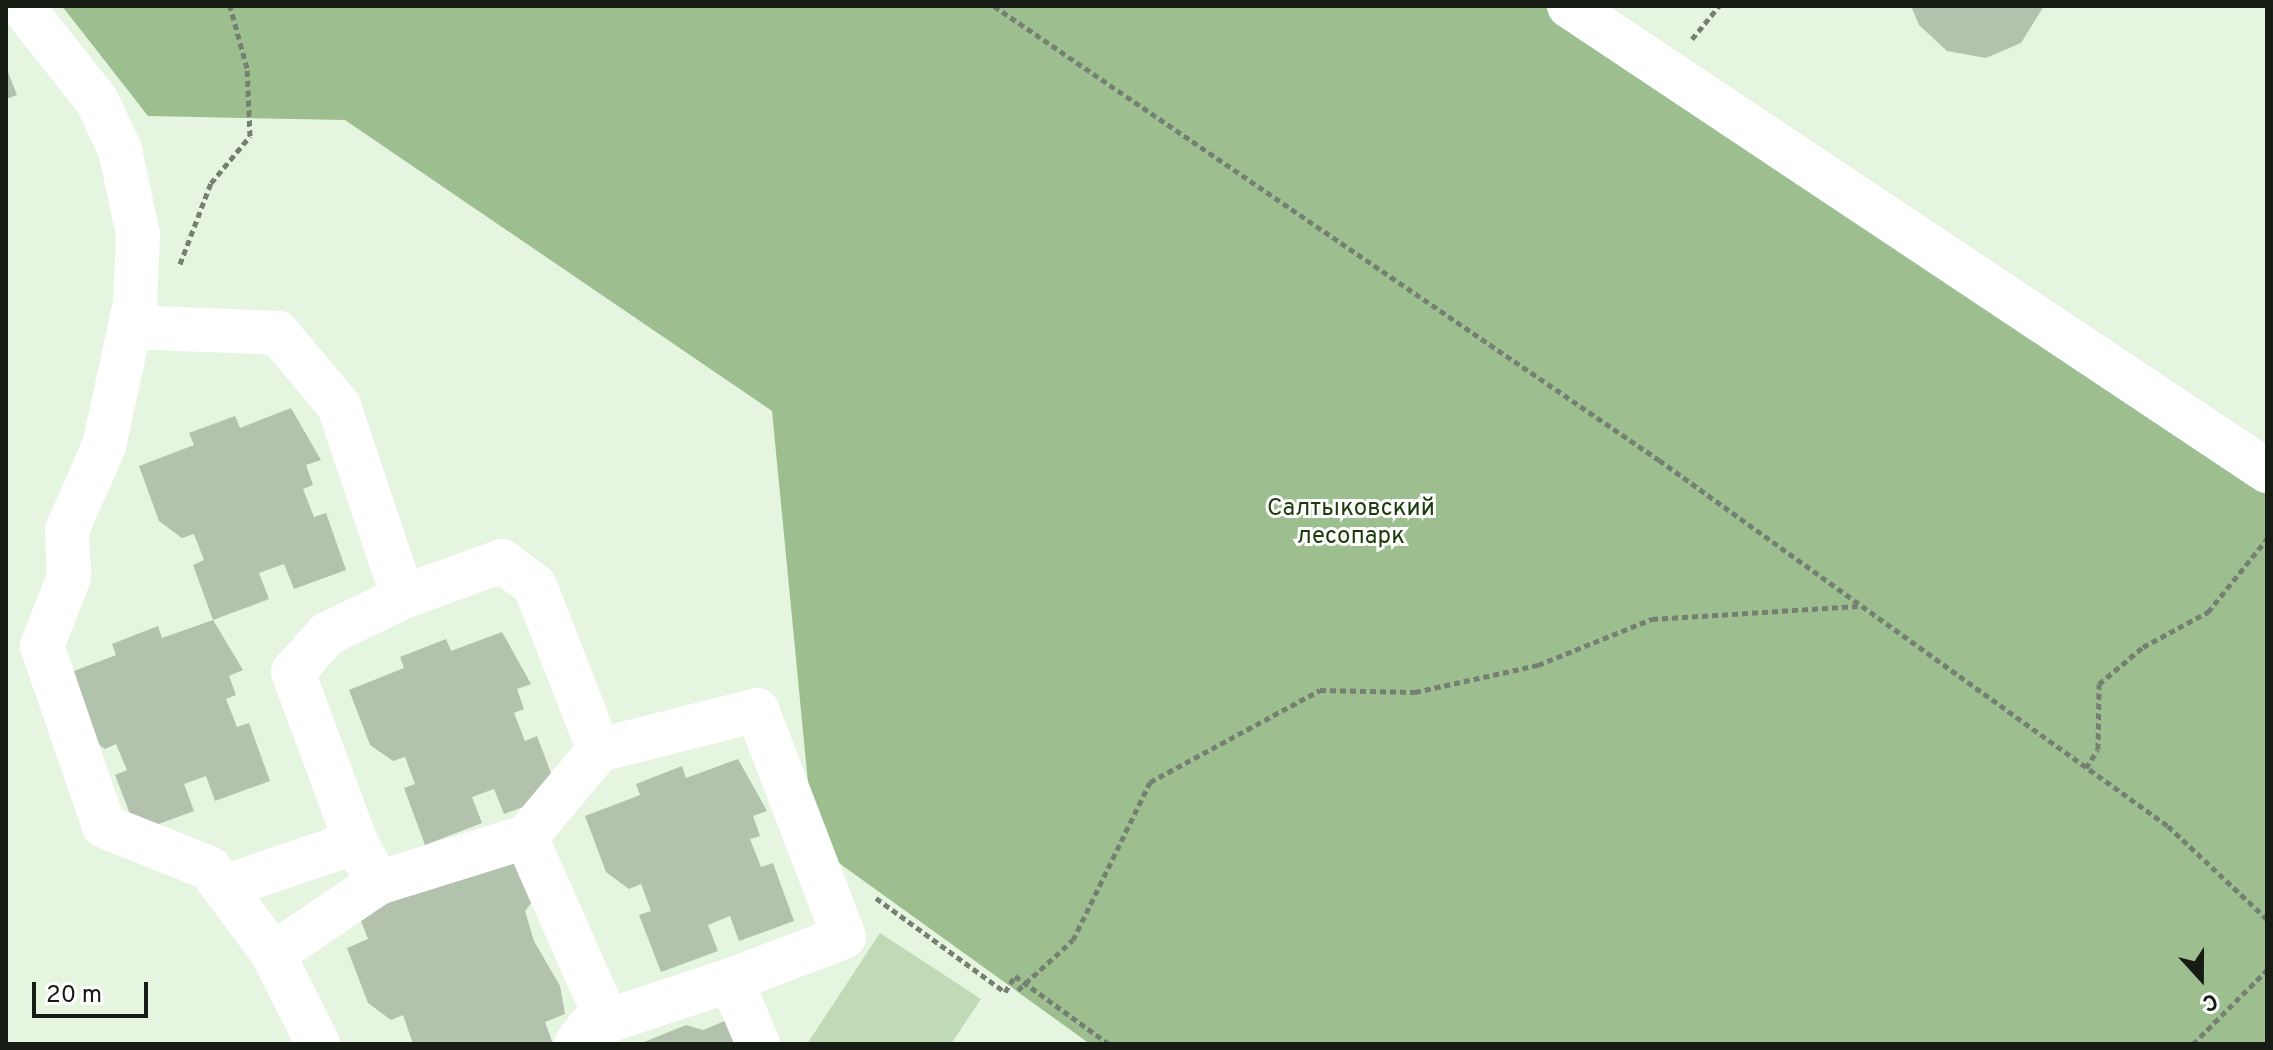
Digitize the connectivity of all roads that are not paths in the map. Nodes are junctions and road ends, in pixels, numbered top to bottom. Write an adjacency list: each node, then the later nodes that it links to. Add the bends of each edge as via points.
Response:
1 (22, 6): 3 (lane, via 97,101 120,150 138,235)
2 (1569, 6): 4 (lane)
3 (130, 327): 5 (lane, via 278,333 339,406); 10 (lane, via 104,446 67,530 69,577 42,646 104,826 209,868)
4 (2267, 471)
5 (403, 597): 6 (lane, via 502,561 535,586); 8 (lane, via 327,634 293,672)
6 (599, 750): 7 (lane); 12 (lane, via 757,710 844,937)
7 (526, 837): 9 (lane); 13 (lane)
8 (356, 842): 9 (lane); 10 (lane)
9 (378, 883): 11 (lane)
10 (227, 886): 11 (lane)
11 (273, 954): 14 (lane)
12 (731, 980): 13 (lane); 15 (lane)
13 (592, 1032)
14 (318, 1044)
15 (758, 1044)

